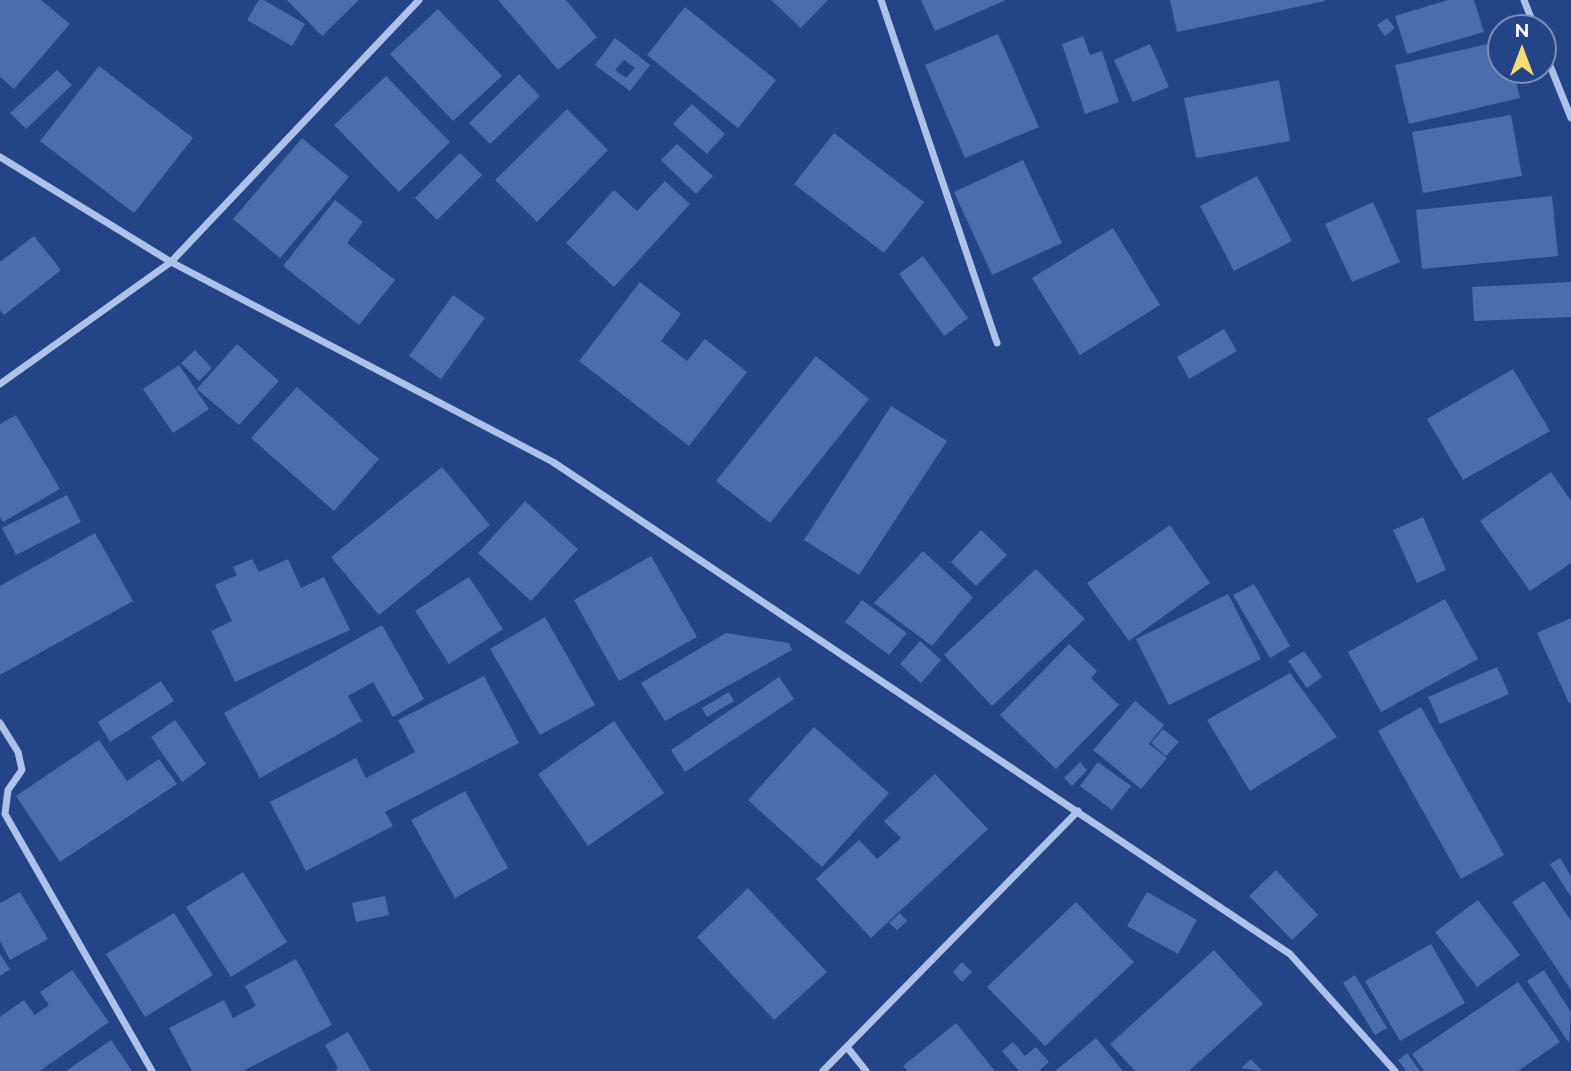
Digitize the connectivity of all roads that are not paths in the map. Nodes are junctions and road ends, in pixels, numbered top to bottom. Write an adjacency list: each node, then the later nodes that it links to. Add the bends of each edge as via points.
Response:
1 (419, 0): 6 (street)
2 (881, 0): 7 (street)
3 (1557, 83): 4 (street)
4 (1571, 118)
5 (0, 157): 6 (street)
6 (171, 262): 8 (street); 10 (street, via 553,462)
7 (997, 343)
8 (0, 384)
9 (0, 723): 12 (street, via 18,751 22,770 8,790 5,814)
10 (1078, 811): 11 (street); 15 (street, via 1290,954)
11 (847, 1047): 13 (street); 14 (street)
12 (152, 1071)
13 (824, 1071)
14 (866, 1071)
15 (1395, 1071)

